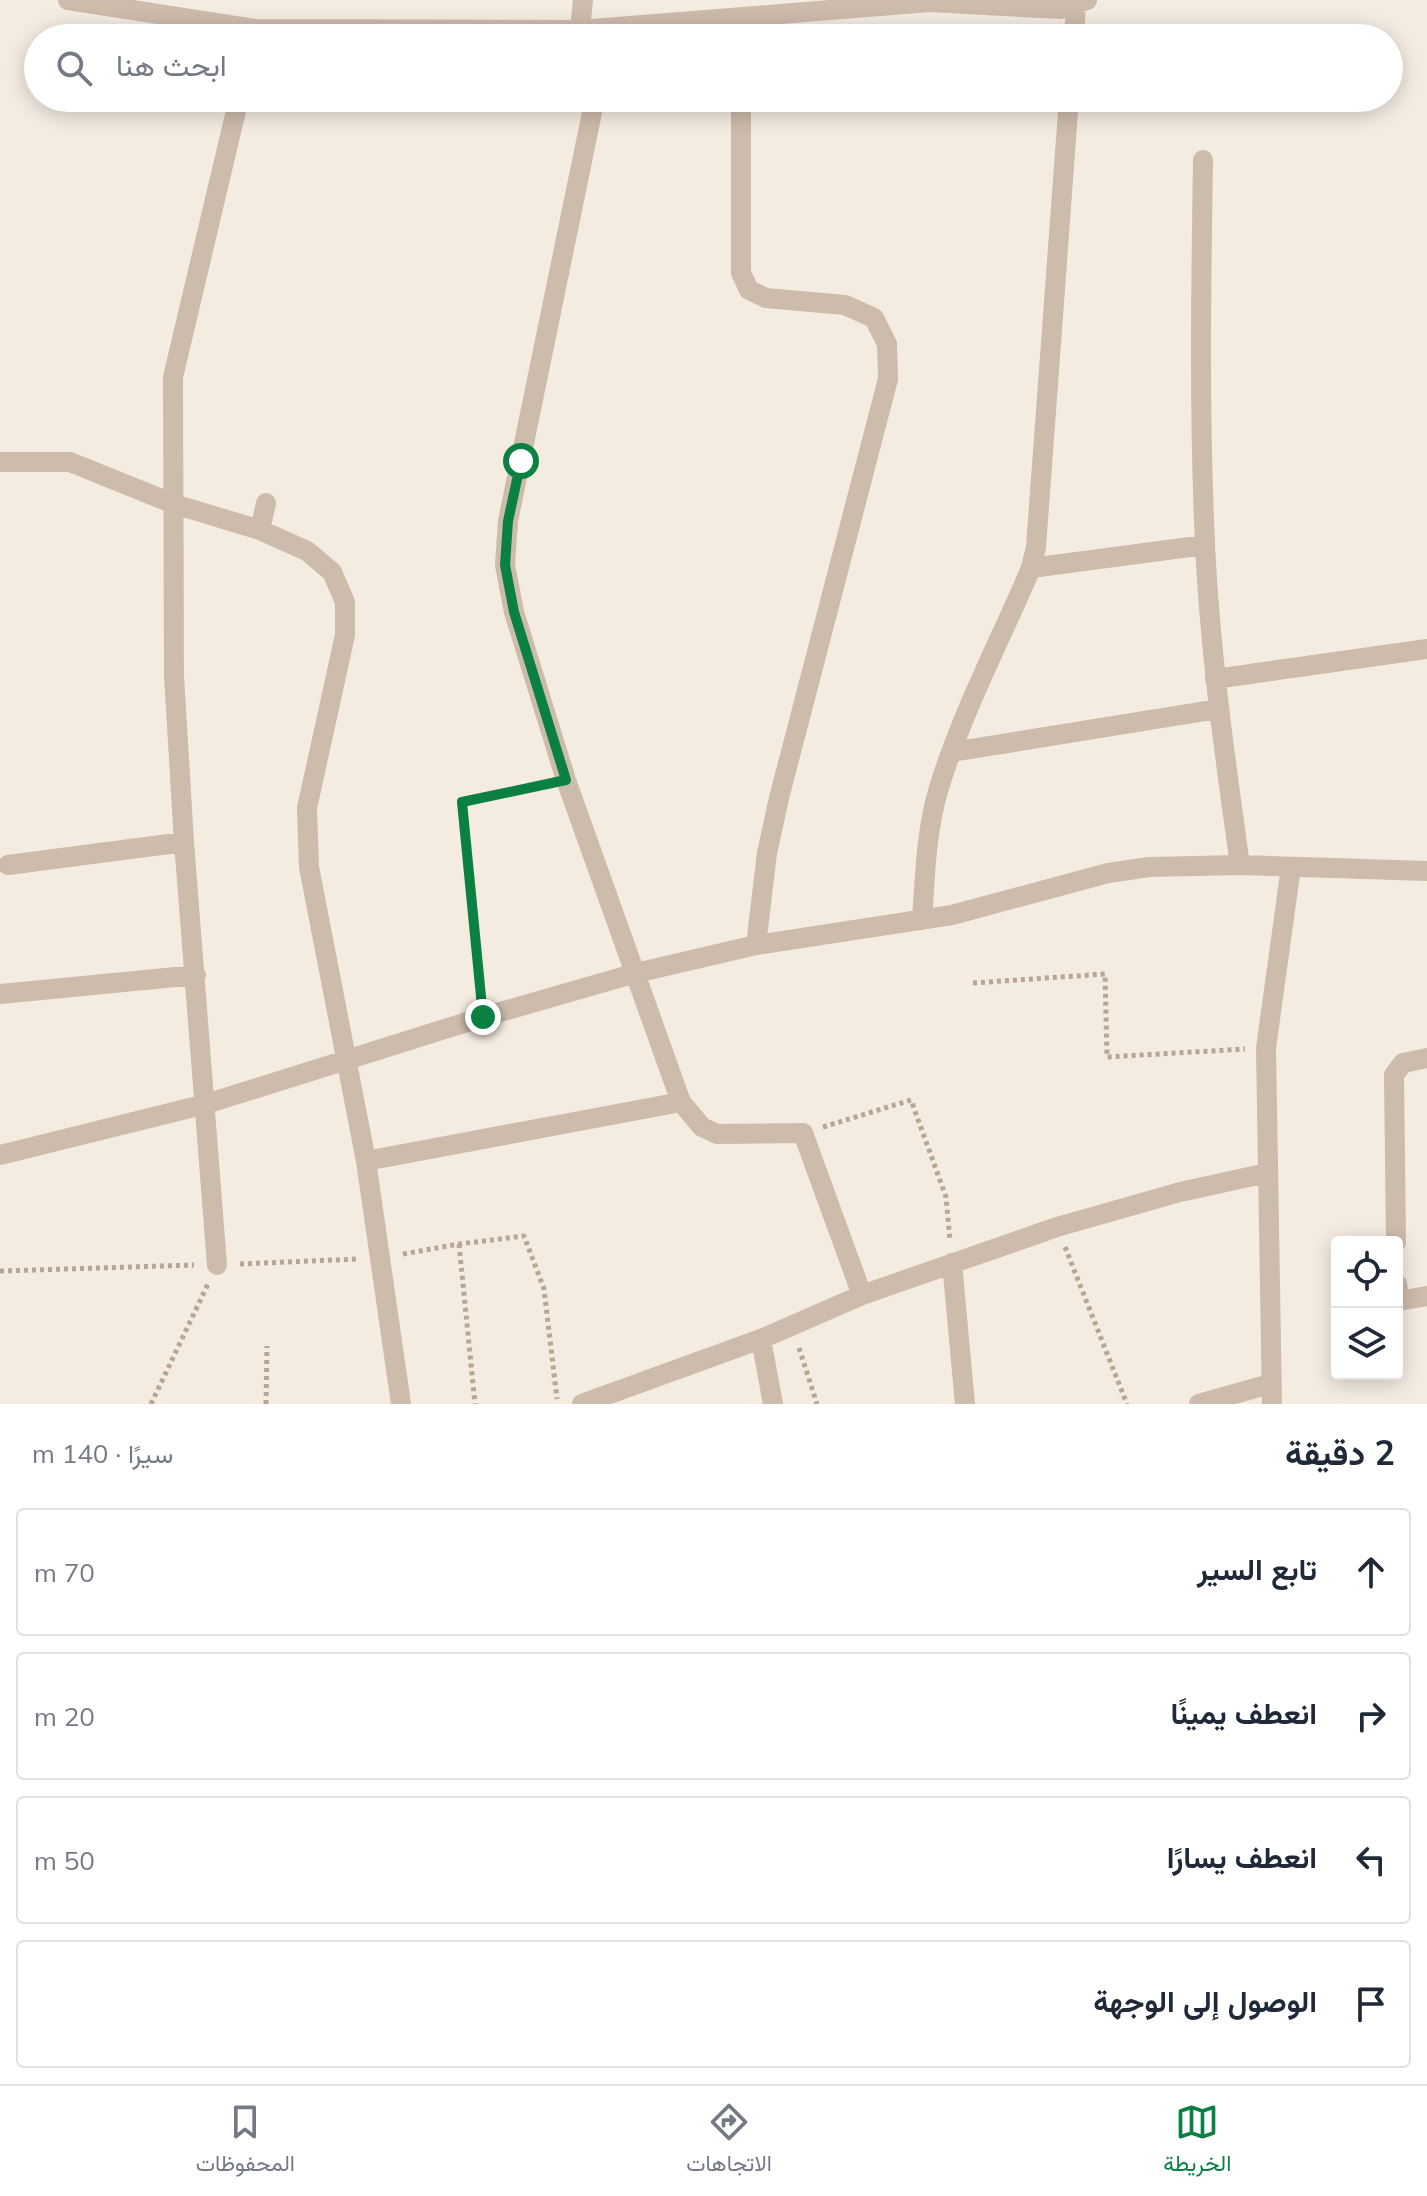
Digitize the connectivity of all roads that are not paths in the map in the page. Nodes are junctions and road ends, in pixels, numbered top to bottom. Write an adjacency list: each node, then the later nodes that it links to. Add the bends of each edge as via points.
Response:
1 (68, 0): 5 (street)
2 (583, 0): 6 (street)
3 (1082, 3): 4 (street, via 1060,9 930,2); 9 (street)
4 (740, 16): 7 (street); 8 (street)
5 (203, 24)
6 (581, 24)
7 (674, 24)
8 (740, 24)
9 (1077, 24)
10 (236, 112): 17 (street, via 173,377)
11 (592, 112): 32 (street, via 508,521 505,565 514,612 566,780)
12 (741, 112): 31 (street, via 741,273 749,290 766,298 845,305 874,318 887,344 888,367 779,798)
13 (1068, 112): 20 (street)
14 (1203, 160): 19 (street)
15 (0, 462): 17 (street, via 70,462)
16 (266, 503): 18 (street)
17 (174, 504): 18 (street); 25 (street, via 174,676)
18 (260, 530): 36 (street, via 307,551 332,572 345,602 345,635 307,808 309,867)
19 (1205, 545): 20 (street); 22 (street)
20 (1031, 568): 24 (street)
21 (1427, 649): 22 (street)
22 (1215, 679): 23 (street)
23 (1218, 709): 24 (street); 27 (street)
24 (952, 752): 30 (street, via 927,840)
25 (184, 842): 26 (street); 33 (street)
26 (8, 865)
27 (1240, 865): 28 (street); 30 (street, via 1108,873)
28 (1291, 867): 29 (street); 41 (street, via 1266,1048)
29 (1427, 871)
30 (922, 920): 31 (street)
31 (756, 945): 32 (street)
32 (636, 973): 36 (street); 37 (street)
33 (196, 975): 34 (street); 38 (street)
34 (0, 994)
35 (1427, 1058): 42 (street, via 1403,1063 1394,1075)
36 (348, 1059): 38 (street); 40 (street)
37 (681, 1102): 40 (street); 45 (street, via 702,1127 717,1134 803,1133)
38 (206, 1104): 39 (street); 44 (street)
39 (0, 1155)
40 (366, 1161): 50 (street)
41 (1267, 1173): 43 (street, via 1057,1227); 49 (street)
42 (1396, 1236)
43 (952, 1263): 45 (street); 53 (street)
44 (217, 1265)
45 (862, 1295): 48 (street)
46 (1427, 1296): 47 (street)
47 (1403, 1299)
48 (761, 1339): 51 (street); 52 (street)
49 (1271, 1394): 54 (street)
50 (401, 1404)
51 (582, 1404)
52 (773, 1404)
53 (965, 1404)
54 (1199, 1404)

